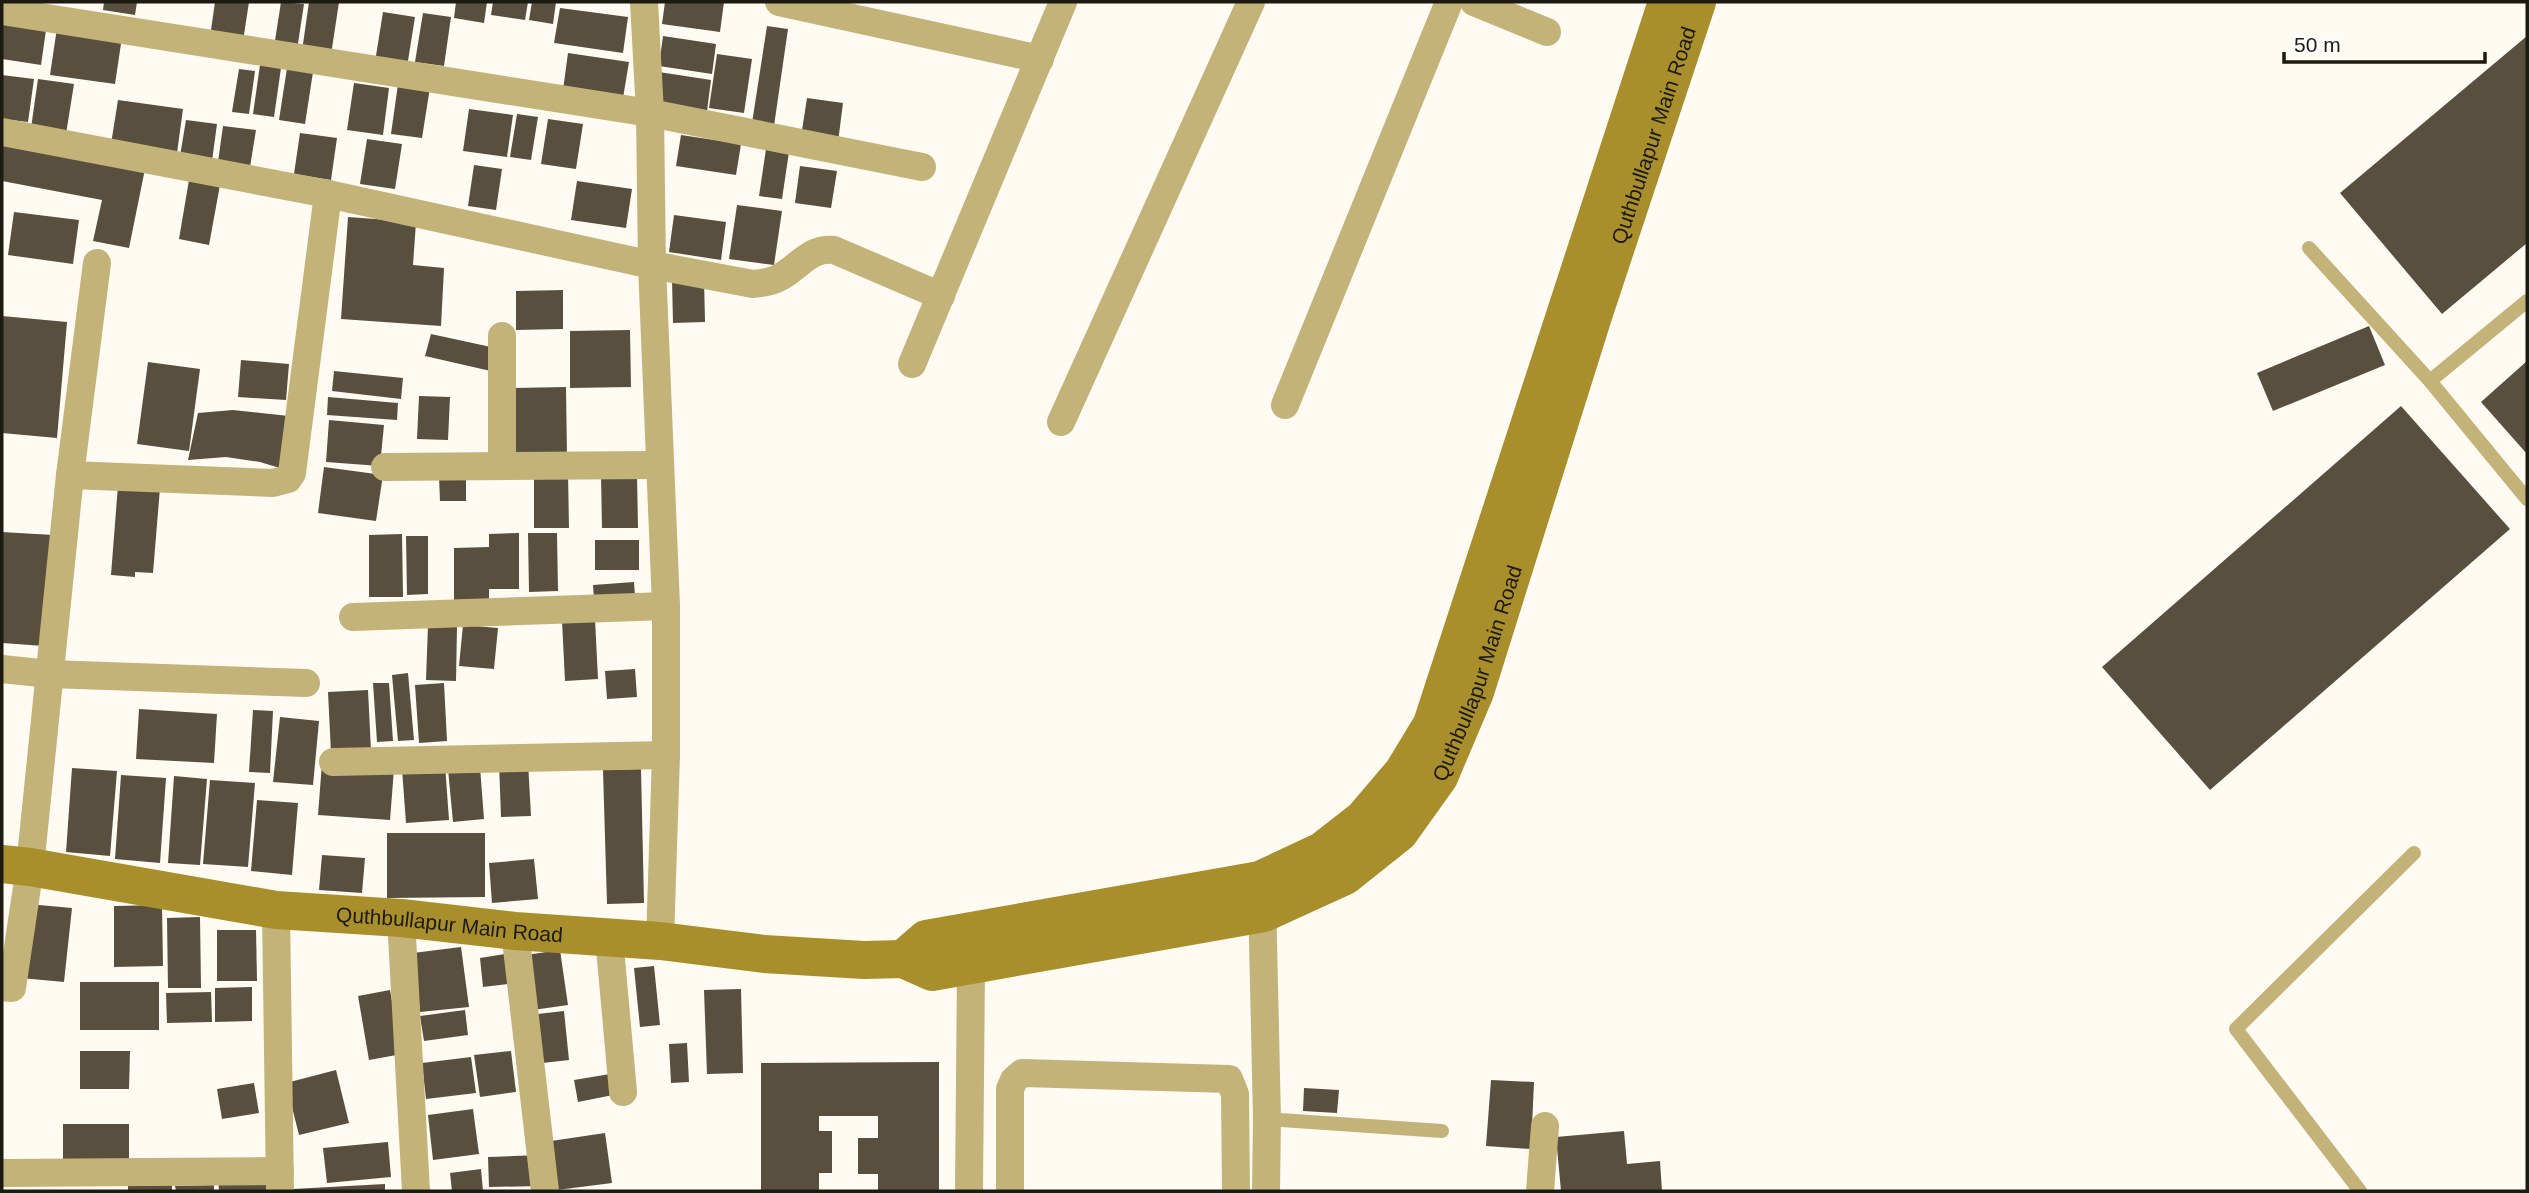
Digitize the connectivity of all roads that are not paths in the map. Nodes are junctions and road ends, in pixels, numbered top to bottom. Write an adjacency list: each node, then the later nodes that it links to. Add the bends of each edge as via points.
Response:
1 (644, 2): 12 (street)
2 (779, 2): 11 (street)
3 (1063, 2): 11 (street)
4 (1251, 2): 25 (street)
5 (1449, 2): 24 (street)
6 (1474, 2): 10 (street)
7 (1667, 2): 40 (main road, Quthbullapur Main Road, via 1432,724 1403,772 1363,819)
8 (1697, 2): 40 (main road, Quthbullapur Main Road, via 1475,692 1439,777 1399,833 1345,876)
9 (2, 10): 12 (street)
10 (1548, 32)
11 (1040, 59): 19 (street)
12 (650, 113): 14 (street); 18 (street)
13 (2, 132): 15 (street)
14 (922, 167)
15 (328, 194): 18 (street); 29 (street, via 288,479 273,483)
16 (2309, 248): 23 (lane)
17 (97, 263): 29 (street)
18 (652, 265): 19 (street, via 767,283 825,248); 27 (street)
19 (941, 296): 22 (street)
20 (2527, 301): 23 (lane)
21 (502, 336): 26 (street)
22 (912, 363)
23 (2430, 381): 30 (lane)
24 (1284, 405)
25 (1061, 422)
26 (502, 465): 27 (street); 28 (street)
27 (660, 465): 31 (street)
28 (385, 467)
29 (70, 475): 34 (street)
30 (2527, 499)
31 (666, 606): 32 (street); 36 (street)
32 (353, 617)
33 (2, 669): 34 (street)
34 (50, 674): 35 (street); 39 (street)
35 (306, 683)
36 (666, 755): 37 (street); 45 (street)
37 (333, 762)
38 (2414, 853): 62 (lane, via 2236,1029)
39 (16, 866): 41 (main road, Quthbullapur Main Road); 48 (street, via 12,988)
40 (1262, 896): 46 (main road, Quthbullapur Main Road, via 926,939); 47 (main road, Quthbullapur Main Road); 50 (street)
41 (276, 910): 42 (main road, Quthbullapur Main Road); 54 (street)
42 (401, 918): 43 (main road, Quthbullapur Main Road); 55 (street)
43 (515, 931): 44 (main road, Quthbullapur Main Road); 56 (street)
44 (609, 937): 45 (main road, Quthbullapur Main Road); 49 (street)
45 (660, 941): 46 (main road, Quthbullapur Main Road, via 764,954)
46 (903, 959): 47 (main road, Quthbullapur Main Road, via 932,972)
47 (971, 967): 57 (street)
48 (2, 987)
49 (623, 1092)
50 (1267, 1119): 52 (lane); 60 (street)
51 (1545, 1126): 61 (street)
52 (1442, 1131)
53 (2, 1173): 54 (street)
54 (280, 1181)
55 (416, 1191)
56 (545, 1191)
57 (969, 1191)
58 (1010, 1191): 59 (street, via 1010,1089 1023,1073 1229,1079 1235,1094)
59 (1236, 1191)
60 (1266, 1191)
61 (1540, 1191)
62 (2360, 1191)

